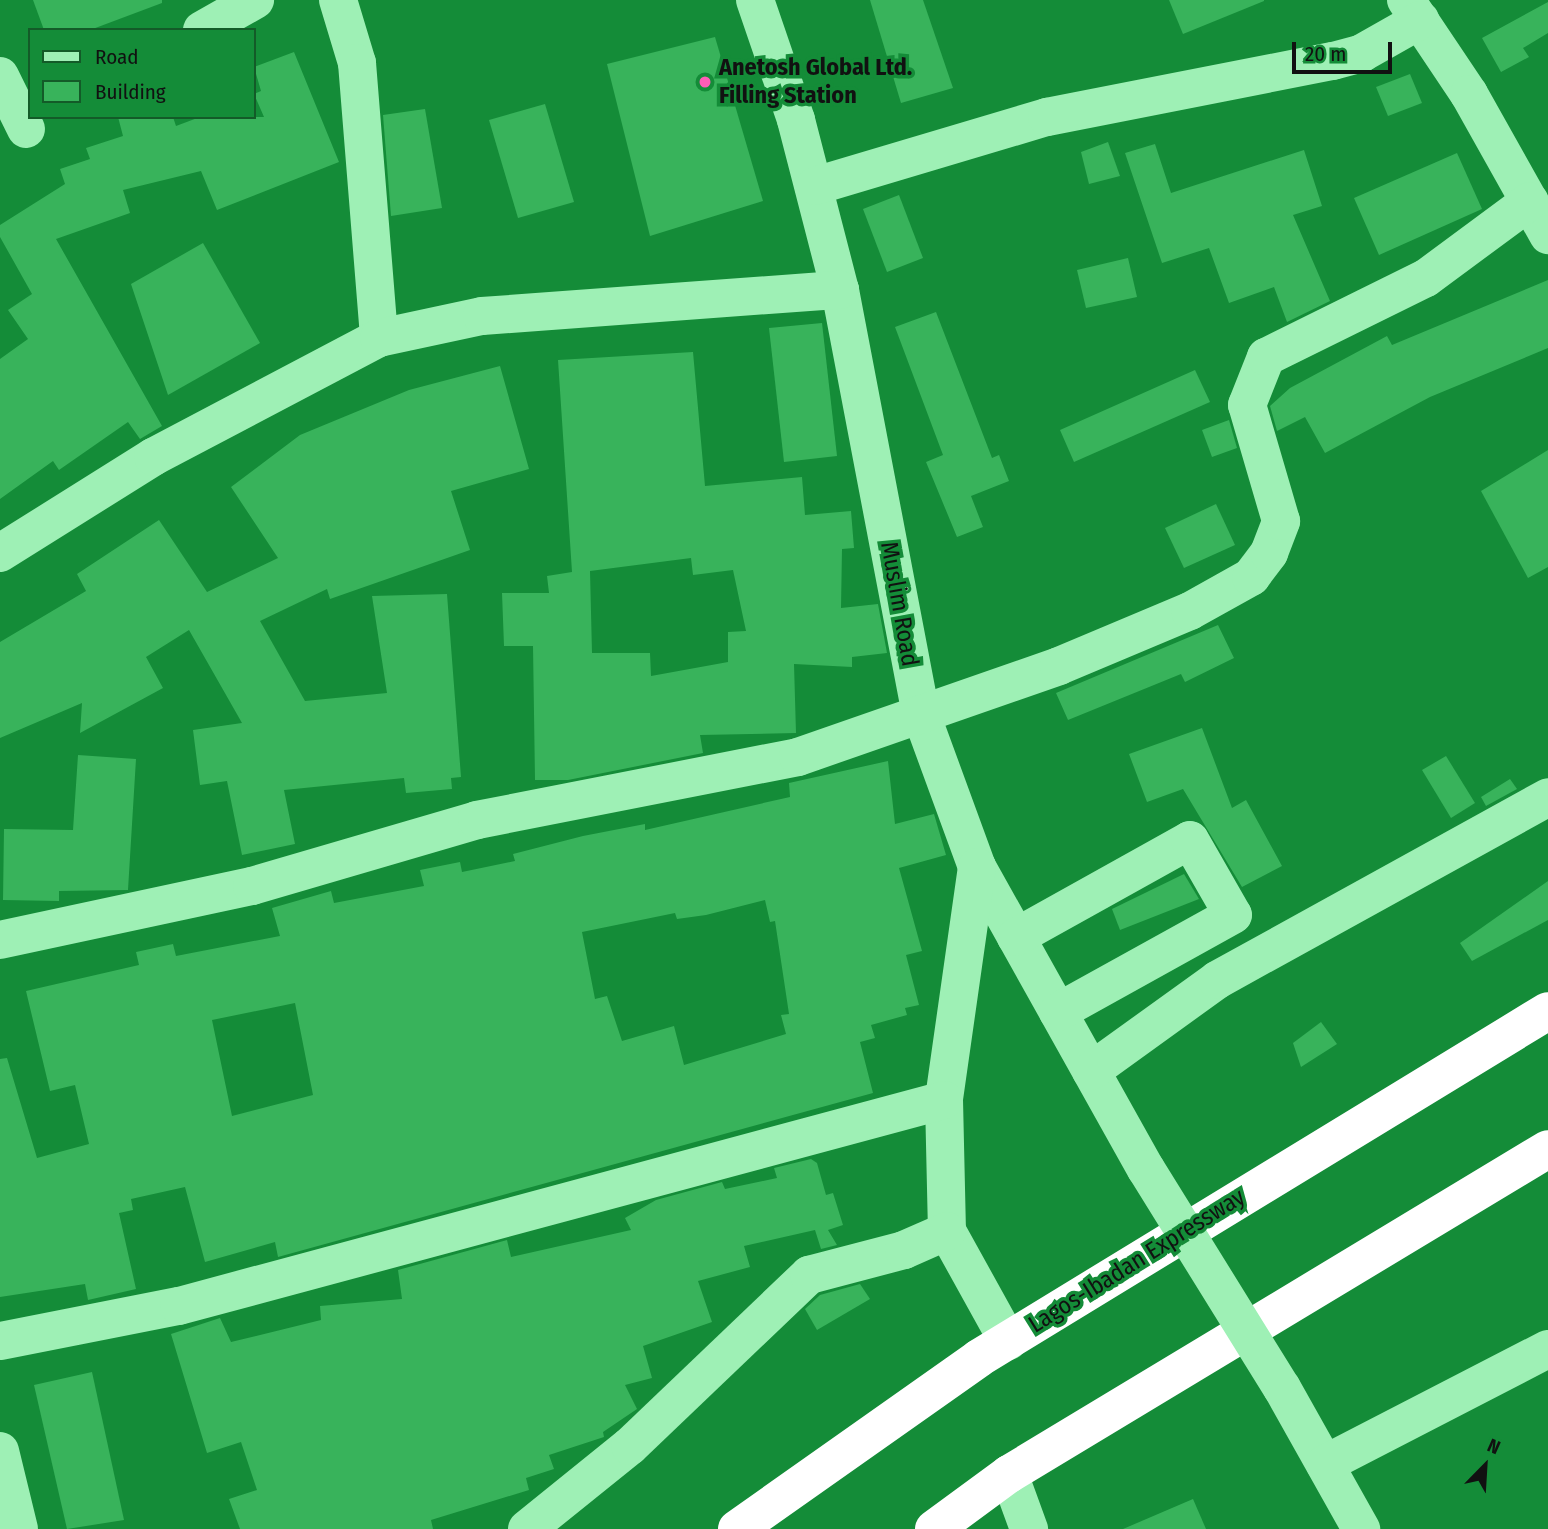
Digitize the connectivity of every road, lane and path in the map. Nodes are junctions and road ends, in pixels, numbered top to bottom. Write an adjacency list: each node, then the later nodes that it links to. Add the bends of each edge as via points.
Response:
1 (255, 0): 5 (street)
2 (338, 0): 12 (street, via 357,63)
3 (755, 0): 8 (street, Muslim Road)
4 (1413, 10): 8 (street, via 1362,53 1046,117); 9 (street)
5 (206, 28)
6 (0, 76): 7 (street)
7 (24, 130)
8 (815, 186): 11 (street, Muslim Road)
9 (1530, 201): 10 (street); 14 (street, via 1426,278 1266,357 1247,405 1281,522 1269,553 1251,577 1190,611 1059,666)
10 (1548, 235)
11 (840, 290): 12 (street, via 508,313); 14 (street, Muslim Road)
12 (379, 338): 13 (street, via 153,457)
13 (0, 553)
14 (921, 714): 16 (street, Muslim Road); 18 (street, via 798,757 477,820 251,886)
15 (1548, 797): 21 (street, via 1217,980)
16 (977, 867): 17 (street, Muslim Road); 22 (street)
17 (1016, 937): 20 (street, Muslim Road); 20 (street, via 1190,840 1233,915)
18 (0, 940)
19 (1548, 1011): 26 (highway, Lagos-Ibadan Expressway)
20 (1058, 1012): 21 (street, Muslim Road)
21 (1091, 1071): 29 (street, Muslim Road, bridge)
22 (944, 1100): 24 (street); 25 (street, via 179,1306)
23 (1548, 1149): 30 (highway)
24 (947, 1231): 26 (street); 32 (street, via 904,1250 809,1275 630,1446)
25 (0, 1341)
26 (1008, 1341): 33 (highway, Lagos-Ibadan Expressway)
27 (1548, 1349): 29 (street)
28 (0, 1451): 31 (street)
29 (1325, 1464): 36 (street, Muslim Road)
30 (1009, 1474): 34 (highway); 35 (street)
31 (19, 1529)
32 (527, 1529)
33 (737, 1529)
34 (934, 1529)
35 (1029, 1529)
36 (1361, 1529)

